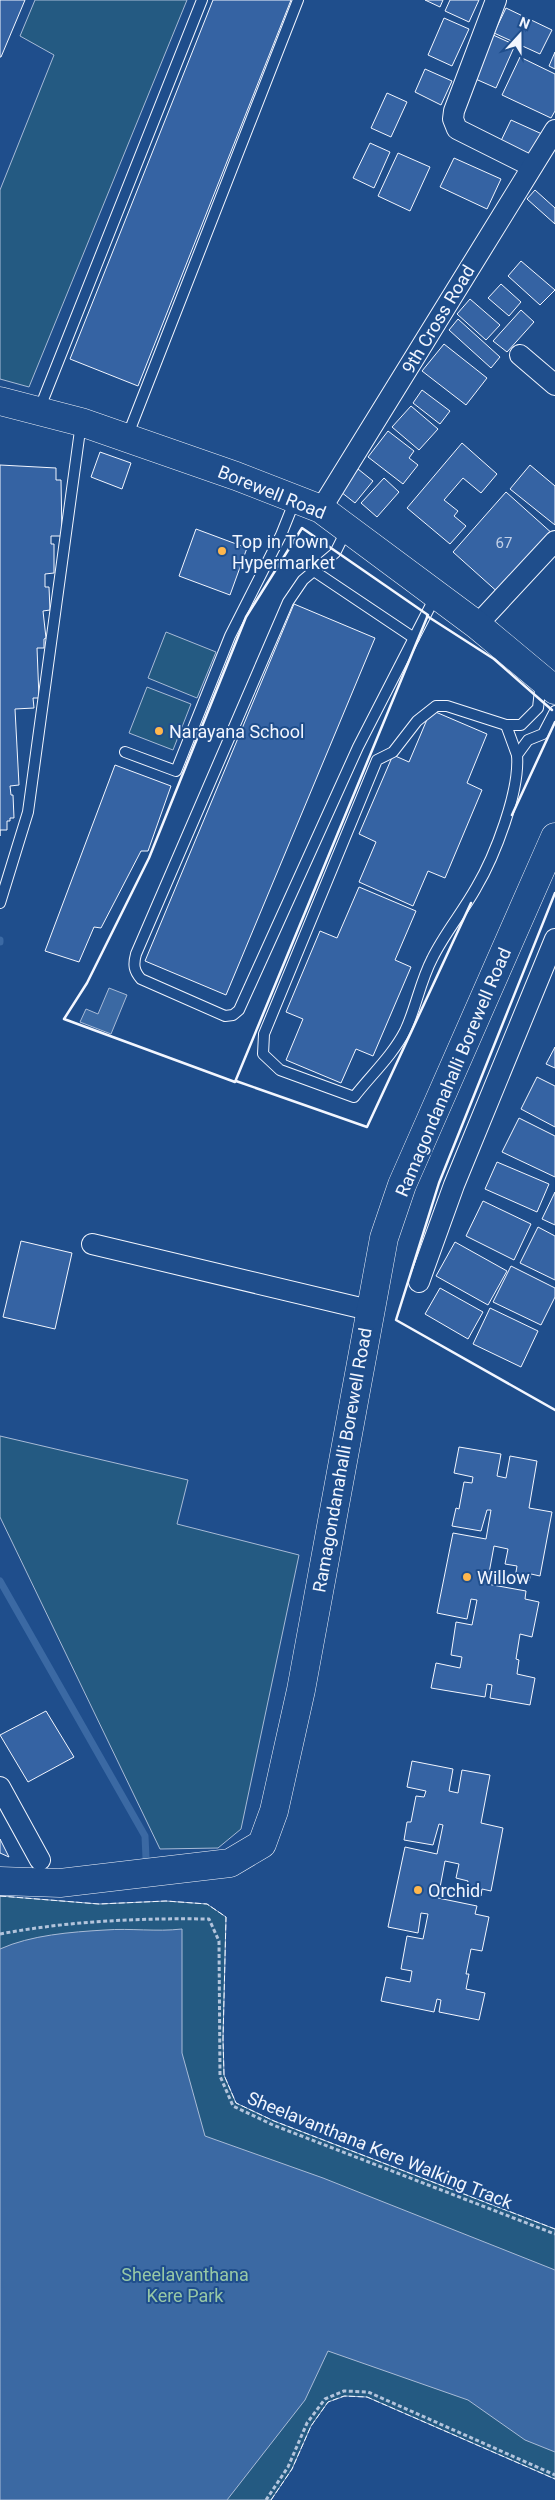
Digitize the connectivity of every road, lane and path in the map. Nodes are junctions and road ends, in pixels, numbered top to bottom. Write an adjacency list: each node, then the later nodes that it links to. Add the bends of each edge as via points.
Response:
1 (202, 0): 9 (lane)
2 (298, 0): 11 (lane)
3 (496, 0): 5 (street, via 453,119 457,129)
4 (555, 130): 5 (street, 9th Cross Road)
5 (531, 166): 13 (street, 9th Cross Road)
6 (520, 355): 7 (street)
7 (555, 385)
8 (0, 401): 9 (street, Borewell Road)
9 (39, 411): 10 (street, Borewell Road)
10 (81, 422): 11 (street, Borewell Road); 26 (lane, via 28,812)
11 (127, 438): 12 (street, Borewell Road)
12 (295, 499): 13 (street, Borewell Road); 23 (lane, via 281,535 230,636 176,771)
13 (322, 509): 14 (street, Borewell Road)
14 (348, 528): 16 (lane, via 335,553); 17 (street, Borewell Road)
15 (555, 541): 18 (street)
16 (314, 571): 19 (lane); 19 (lane, via 303,580 288,602 136,954 133,964 141,980 225,1016 239,1010 358,748)
17 (436, 594): 18 (street, Borewell Road); 19 (lane)
18 (478, 625): 20 (street, Borewell Road)
19 (414, 638)
20 (548, 684): 22 (lane, via 538,708 521,725)
21 (555, 711): 24 (lane, via 543,734 528,740)
22 (506, 725): 24 (lane); 24 (lane, via 447,706 436,706 417,721 393,752 377,760 264,1034 263,1054 280,1070 354,1097 388,1058 405,1030 431,961 477,888 505,822 515,788)
23 (125, 752)
24 (517, 755)
25 (555, 837): 31 (street, Ramagondanahalli Borewell Road, via 402,1185 384,1238)
26 (0, 903)
27 (555, 939): 28 (street)
28 (550, 967): 30 (street, via 454,1184)
29 (92, 1244): 31 (street)
30 (419, 1282)
31 (369, 1310): 34 (street, Ramagondanahalli Borewell Road, via 301,1690 274,1811 262,1844 230,1863 60,1883)
32 (0, 1787): 33 (street)
33 (40, 1860)
34 (0, 1881)
35 (0, 1934): 36 (path, Sheelavanthana Kere Walking Track, via 102,1921 209,1919 219,1941 220,2076 232,2106 273,2125)
36 (555, 2234)
37 (555, 2475): 38 (path, via 368,2392 344,2391 325,2399 307,2424 288,2467)
38 (266, 2500)

